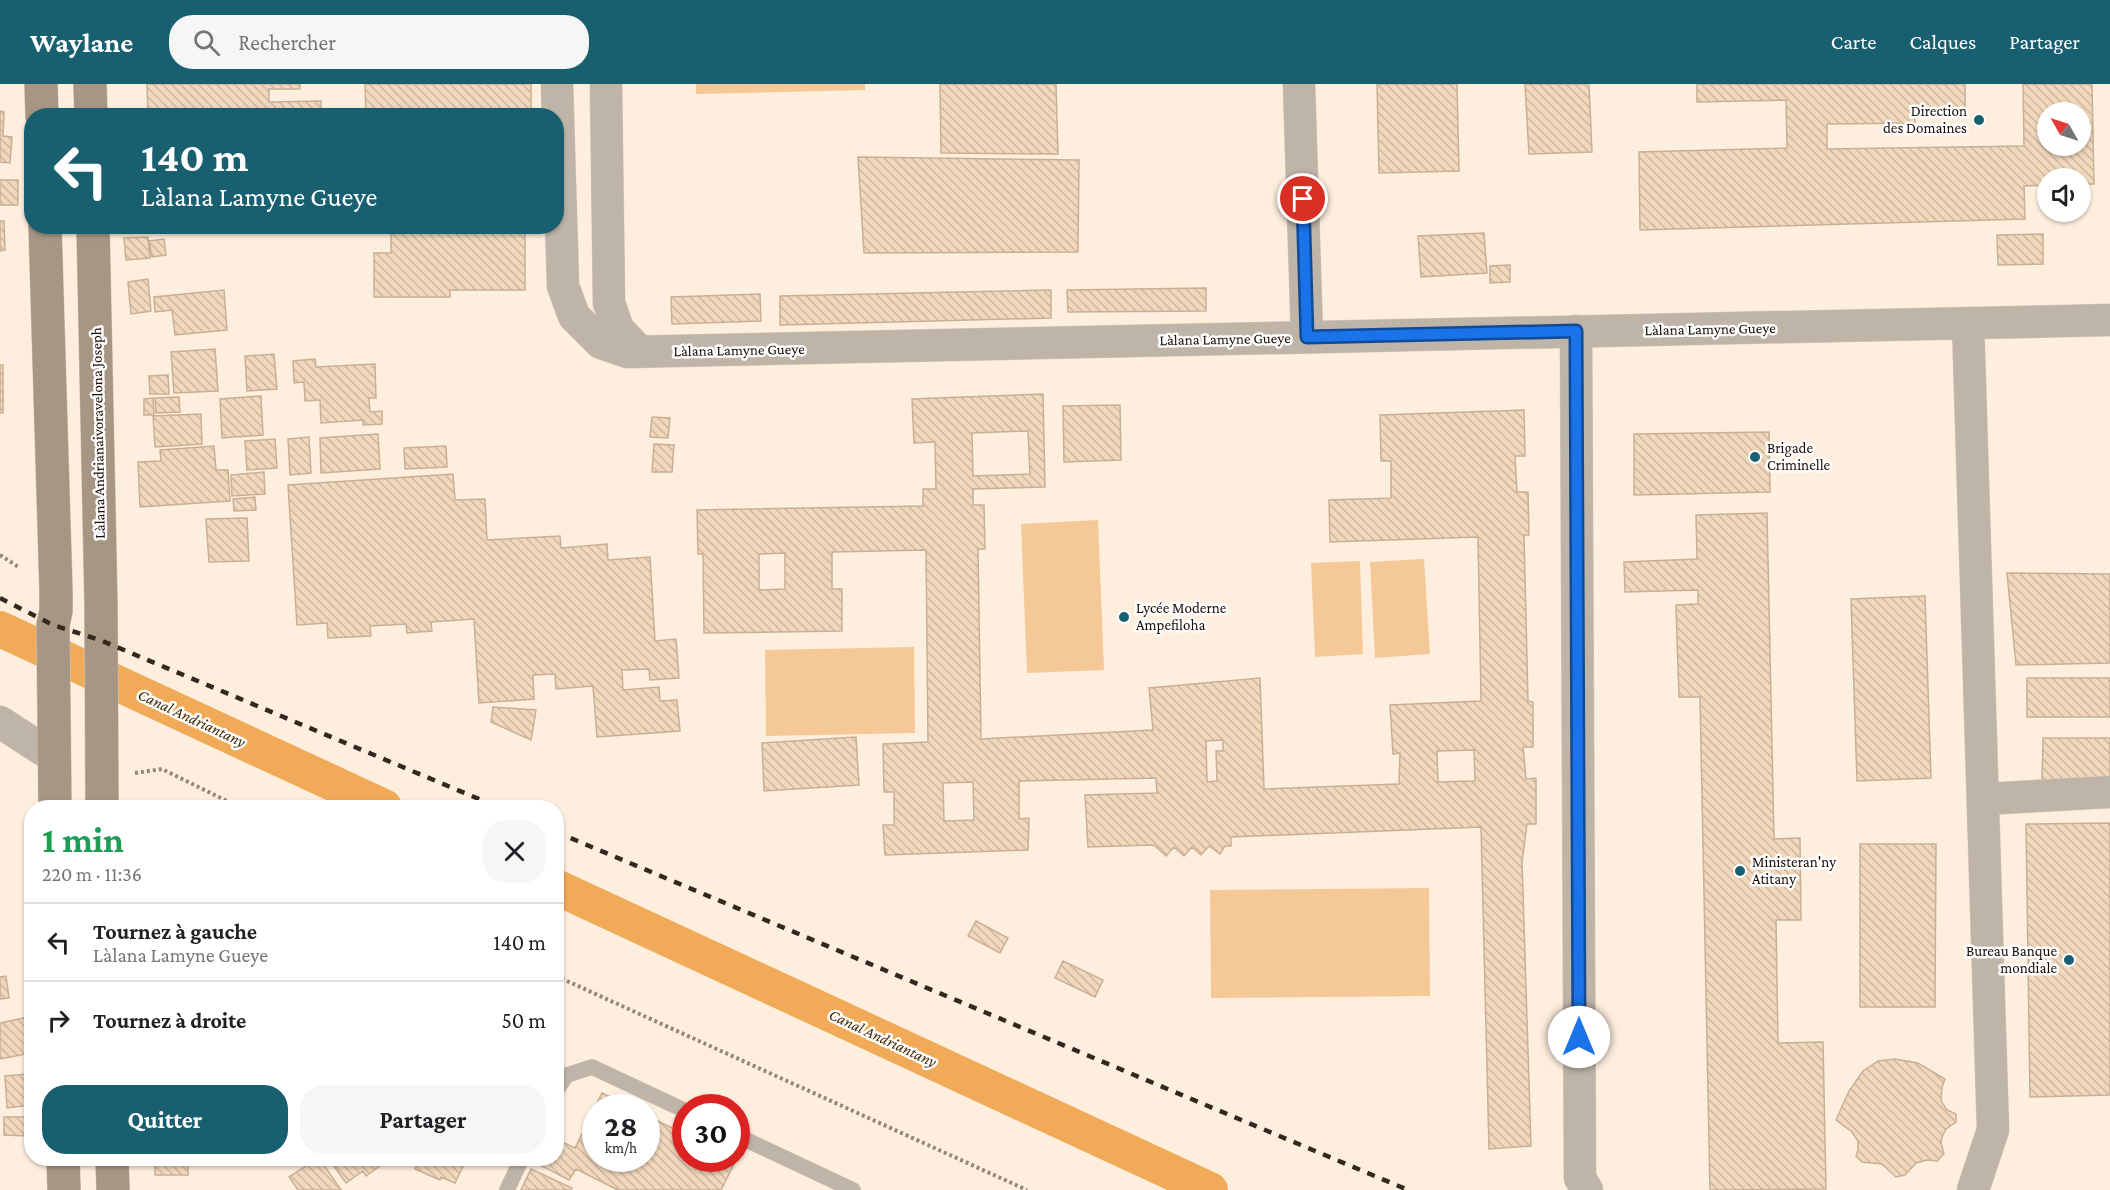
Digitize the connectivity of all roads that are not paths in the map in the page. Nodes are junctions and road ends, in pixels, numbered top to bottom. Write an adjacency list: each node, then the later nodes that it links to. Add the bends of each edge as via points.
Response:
1 (41, 84): 6 (main road)
2 (90, 84): 7 (main road)
3 (557, 84): 8 (street)
4 (606, 84): 16 (street, via 609,303 618,329)
5 (1299, 84): 15 (street)
6 (42, 108)
7 (91, 108)
8 (558, 108)
9 (45, 234): 18 (main road, via 56,591)
10 (93, 234): 20 (main road, Làlana Andrianaivoravelona Joseph)
11 (561, 234): 16 (street, via 563,286 574,316 601,343)
12 (2110, 320): 13 (street, Làlana Lamyne Gueye)
13 (1968, 323): 14 (street, Làlana Lamyne Gueye); 21 (street)
14 (1576, 331): 15 (street, Làlana Lamyne Gueye); 33 (street, via 1580,1178)
15 (1307, 337): 16 (street, Làlana Lamyne Gueye)
16 (633, 352)
17 (0, 722): 18 (street)
18 (54, 757): 22 (main road)
19 (2110, 792): 21 (street)
20 (102, 796)
21 (1984, 799): 34 (street, via 1993,1131)
22 (55, 800)
23 (564, 1079): 24 (lane, via 592,1067)
24 (672, 1104)
25 (750, 1142): 32 (lane)
26 (63, 1166): 29 (main road)
27 (112, 1166): 30 (main road)
28 (518, 1166): 31 (lane)
29 (64, 1190)
30 (113, 1190)
31 (507, 1190)
32 (854, 1190)
33 (1587, 1190)
34 (1973, 1190)

